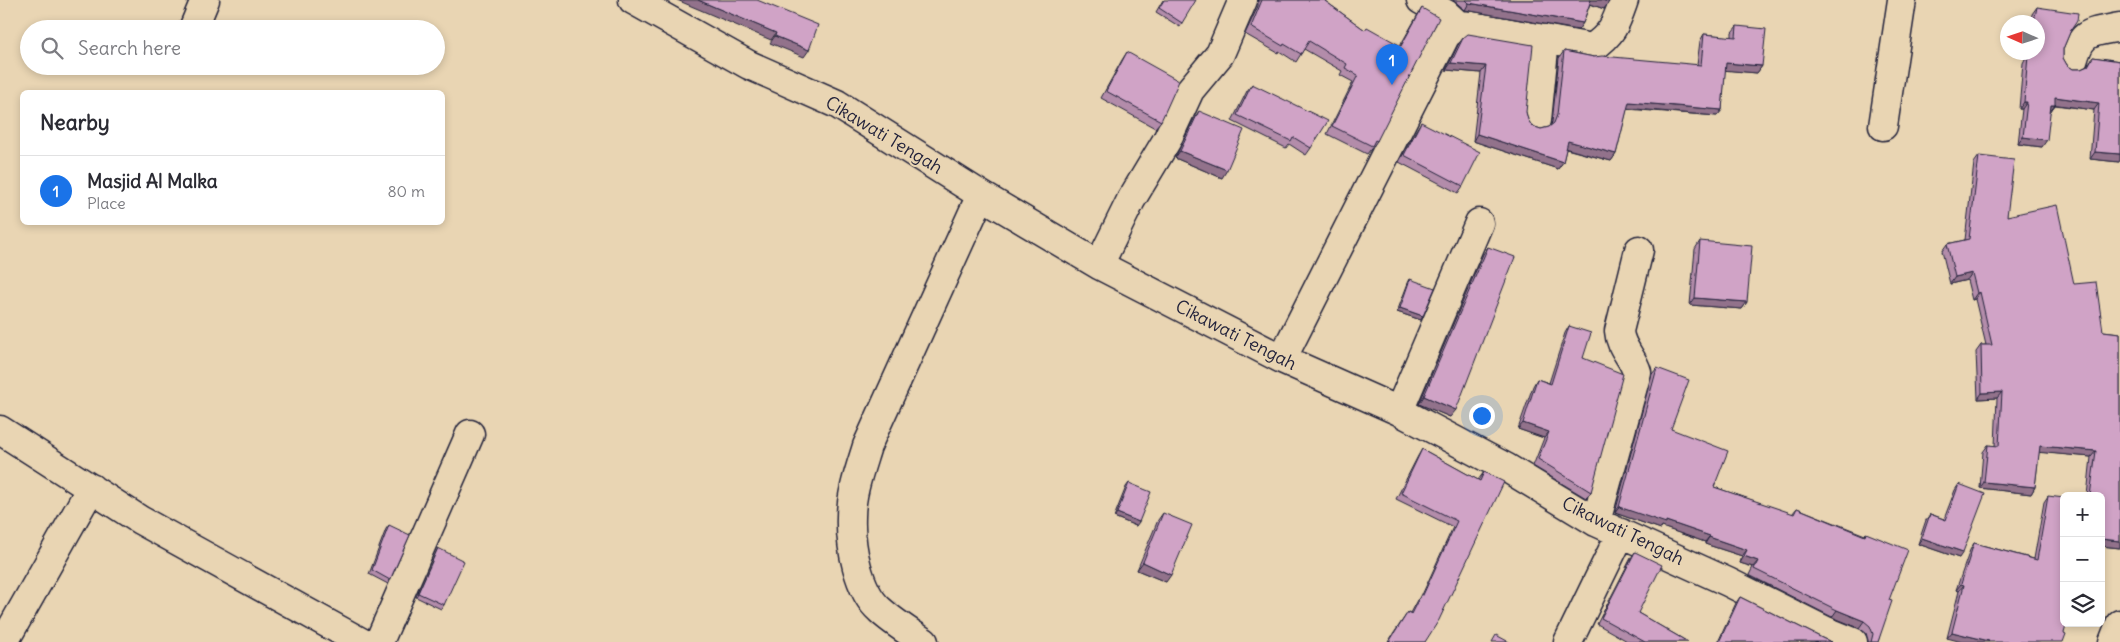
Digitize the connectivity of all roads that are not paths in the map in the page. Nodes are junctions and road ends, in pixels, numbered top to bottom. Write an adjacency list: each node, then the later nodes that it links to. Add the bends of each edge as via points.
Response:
1 (205, 0): 7 (street)
2 (633, 0): 14 (street, Cikawati Tengah, via 749,65 838,104)
3 (1243, 0): 17 (street, via 1220,54 1190,90 1167,140 1131,200)
4 (1420, 0): 8 (street, via 1446,14)
5 (1624, 0): 10 (street, via 1606,39 1592,48)
6 (1902, 0): 13 (street)
7 (197, 20)
8 (1458, 25): 10 (street); 18 (street, via 1446,35)
9 (2120, 27): 11 (street, via 2084,37)
10 (1545, 40): 12 (street)
11 (2073, 61)
12 (1537, 120)
13 (1883, 126)
14 (981, 195): 17 (street, Cikawati Tengah); 28 (street, via 867,446 850,517 853,553 862,585 878,609)
15 (1479, 223): 19 (street)
16 (1639, 250): 23 (street, via 1619,331 1622,345 1638,372)
17 (1099, 265): 18 (street, Cikawati Tengah)
18 (1282, 359): 19 (street, Cikawati Tengah)
19 (1400, 411): 23 (street, Cikawati Tengah, via 1506,468)
20 (0, 430): 22 (street)
21 (470, 434): 27 (street)
22 (91, 488): 25 (street); 26 (street, via 140,520)
23 (1596, 522): 24 (street, Cikawati Tengah)
24 (1621, 533): 29 (street); 30 (street, Cikawati Tengah)
25 (4, 642)
26 (361, 642)
27 (380, 642)
28 (924, 642)
29 (1568, 642)
30 (1853, 642)

